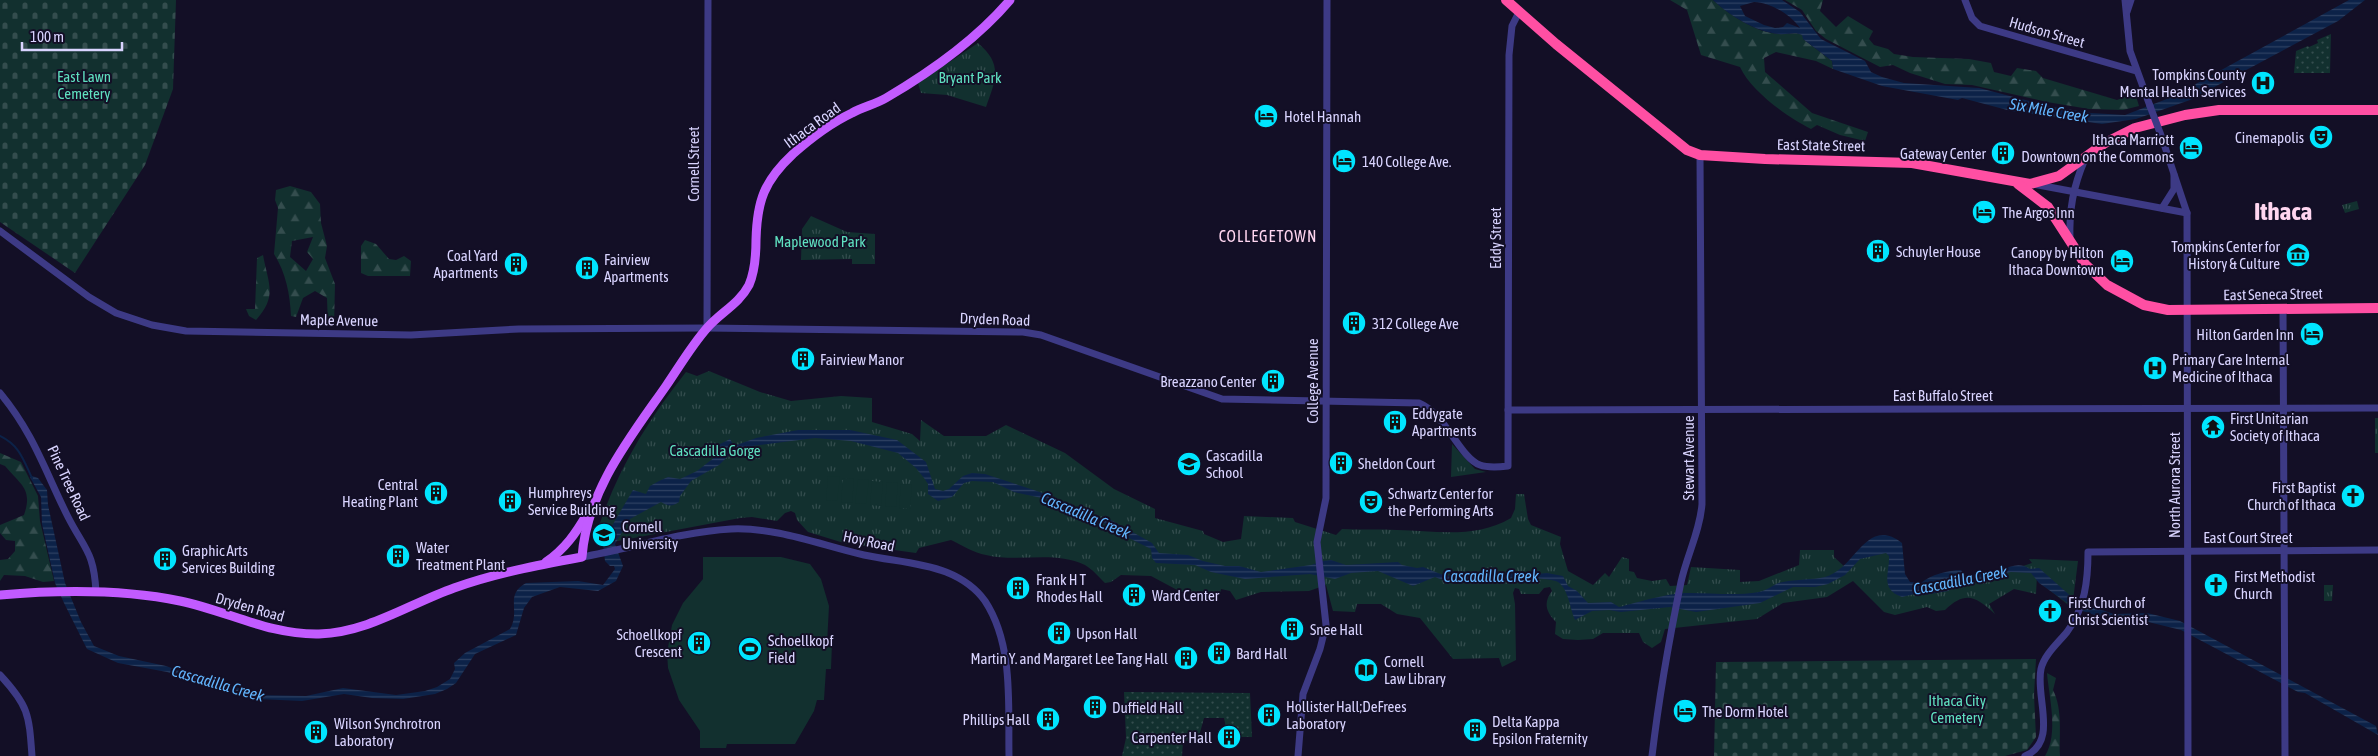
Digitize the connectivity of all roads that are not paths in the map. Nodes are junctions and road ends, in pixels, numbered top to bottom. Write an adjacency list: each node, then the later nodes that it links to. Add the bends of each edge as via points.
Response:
1 (708, 0): 25 (street, Cornell Street)
2 (1010, 0): 25 (main road, Ithaca Road, via 990,22 937,66 884,99 820,132 772,176 758,205 755,265 751,280 736,302)
3 (1327, 0): 27 (street, College Avenue)
4 (1506, 0): 8 (highway, East State Street)
5 (1965, 0): 10 (street, Hudson Street, via 1972,18 1980,26)
6 (2125, 0): 9 (street, North Aurora Street)
7 (2131, 0): 9 (street)
8 (1519, 12): 12 (highway, East State Street, via 1687,150); 31 (street, Eddy Street, via 1512,26 1509,55)
9 (2126, 17): 10 (street, North Aurora Street)
10 (2136, 71): 14 (street, North Aurora Street, bridge)
11 (2378, 110): 13 (highway, via 2234,109 2198,112 2135,128 2105,143)
12 (1700, 155): 15 (highway, East State Street, via 1898,161); 32 (street, Stewart Avenue)
13 (2085, 159): 16 (highway, via 2059,176); 17 (street)
14 (2174, 167): 18 (street, via 2174,188); 19 (street, North Aurora Street)
15 (2015, 182): 16 (highway, East State Street); 21 (highway, East Seneca Street, via 2048,207)
16 (2030, 184): 17 (street, East State Street)
17 (2073, 192): 18 (street, East State Street); 21 (street)
18 (2162, 208): 19 (street, East State Street)
19 (2187, 213): 24 (street, North Aurora Street)
20 (0, 231): 25 (street, Maple Avenue, via 101,304 134,320 169,329 411,335)
21 (2070, 240): 24 (highway, East Seneca Street, via 2085,264 2107,285 2144,305)
22 (2378, 308): 23 (highway, East Seneca Street)
23 (2283, 309): 24 (highway, East Seneca Street); 29 (street)
24 (2187, 310): 28 (street, North Aurora Street)
25 (707, 328): 27 (street, Dryden Road, via 1023,332 1222,399); 34 (main road, Dryden Road, via 616,458)
26 (0, 393): 40 (street, Pine Tree Road, via 30,434 69,518 90,552)
27 (1326, 402): 33 (street, Dryden Road, via 1420,403 1441,420 1474,462); 45 (street, College Avenue, via 1326,504 1317,549 1326,625 1303,694)
28 (2188, 408): 29 (street, East Buffalo Street); 32 (street, East Buffalo Street); 37 (street, North Aurora Street)
29 (2284, 408): 30 (street, East Buffalo Street); 35 (street)
30 (2378, 408)
31 (1508, 410): 32 (street, East Buffalo Street); 33 (street, Eddy Street)
32 (1701, 410): 46 (street, Stewart Avenue, via 1701,514 1681,580)
33 (1508, 466)
34 (596, 498): 38 (main road, Dryden Road); 39 (main road, Dryden Road, via 571,539)
35 (2284, 550): 36 (street, East Court Street); 37 (street, East Court Street); 49 (street)
36 (2378, 550)
37 (2188, 551): 47 (street, East Court Street, via 2088,552 2079,612 2041,666 2043,737 2035,751); 48 (street, North Aurora Street)
38 (582, 557): 39 (main road, Dryden Road); 44 (street, Hoy Road, via 708,531 760,530 862,555 928,566 959,578 984,599 998,630 1006,670)
39 (542, 565): 40 (main road, Dryden Road, via 462,585 376,622 320,634 263,627 203,607 158,597)
40 (96, 592): 41 (main road, Dryden Road)
41 (0, 595)
42 (0, 675): 43 (street, via 17,693 26,709)
43 (32, 756)
44 (1009, 756)
45 (1298, 756)
46 (1652, 756)
47 (2025, 756)
48 (2188, 756)
49 (2285, 756)

